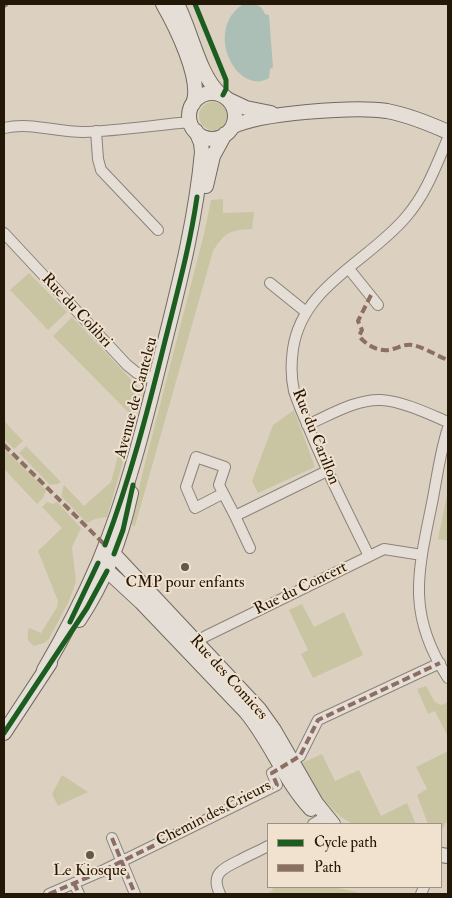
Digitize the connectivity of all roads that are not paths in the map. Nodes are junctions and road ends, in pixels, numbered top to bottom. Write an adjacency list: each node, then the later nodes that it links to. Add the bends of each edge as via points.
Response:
1 (162, 4): 4 (street, via 176,28 189,62 195,87)
2 (177, 4): 3 (street, via 206,77 212,87)
3 (225, 97): 4 (street, via 203,94); 5 (street, via 252,110); 9 (street, via 235,113)
4 (193, 104): 6 (street, via 190,111)
5 (289, 114): 9 (street, via 248,120); 10 (street, via 386,111 415,118)
6 (193, 127): 8 (street); 9 (street, via 202,136 210,138 218,138); 14 (street, Avenue de Canteleu, via 200,139 202,152)
7 (4, 128): 8 (street, via 28,126)
8 (96, 131): 12 (street, via 101,170)
9 (229, 131): 14 (street, Avenue de Canteleu, via 213,156)
10 (448, 132)
11 (448, 138): 15 (street, Rue du Carillon, via 416,204 391,233)
12 (158, 230)
13 (4, 233): 19 (street, Rue du Colibri, via 127,365)
14 (186, 256): 19 (street, Avenue de Canteleu)
15 (348, 268): 17 (street); 18 (street, Rue du Carillon)
16 (270, 283): 18 (street)
17 (378, 305)
18 (306, 312): 21 (street, Rue du Carillon, via 294,339 292,371 294,389)
19 (156, 380): 27 (street, Avenue de Canteleu)
20 (448, 422): 21 (street, via 381,400 356,404)
21 (307, 425): 23 (street, Rue du Carillon)
22 (448, 428): 28 (street)
23 (327, 471): 25 (street); 29 (street, Rue du Carillon)
24 (222, 494): 24 (street, via 219,485 225,467 196,457 186,487 195,508); 25 (street)
25 (235, 516): 26 (street)
26 (250, 548)
27 (110, 549): 30 (street, Avenue de Canteleu); 31 (street, Rue des Comices)
28 (422, 555): 29 (street, Rue du Concert, via 384,549); 32 (street, via 418,585 421,617)
29 (369, 556): 31 (street, Rue du Concert)
30 (103, 567): 31 (street, Rue des Comices); 34 (street, Avenue de Canteleu, via 87,608)
31 (191, 646): 35 (street, Rue des Comices, via 259,709 268,721)
32 (440, 663): 33 (street); 35 (street, Chemin des Crieurs, via 318,720 300,756)
33 (448, 678)
34 (4, 732)
35 (286, 765): 36 (street, Rue des Comices); 39 (street, Chemin des Crieurs, via 272,773 277,785)
36 (324, 822)
37 (112, 838): 39 (street)
38 (267, 847): 44 (street, via 223,869 216,883)
39 (121, 861): 40 (street); 43 (street)
40 (74, 884): 41 (street); 42 (street)
41 (49, 894)
42 (78, 894)
43 (135, 894)
44 (220, 894)

